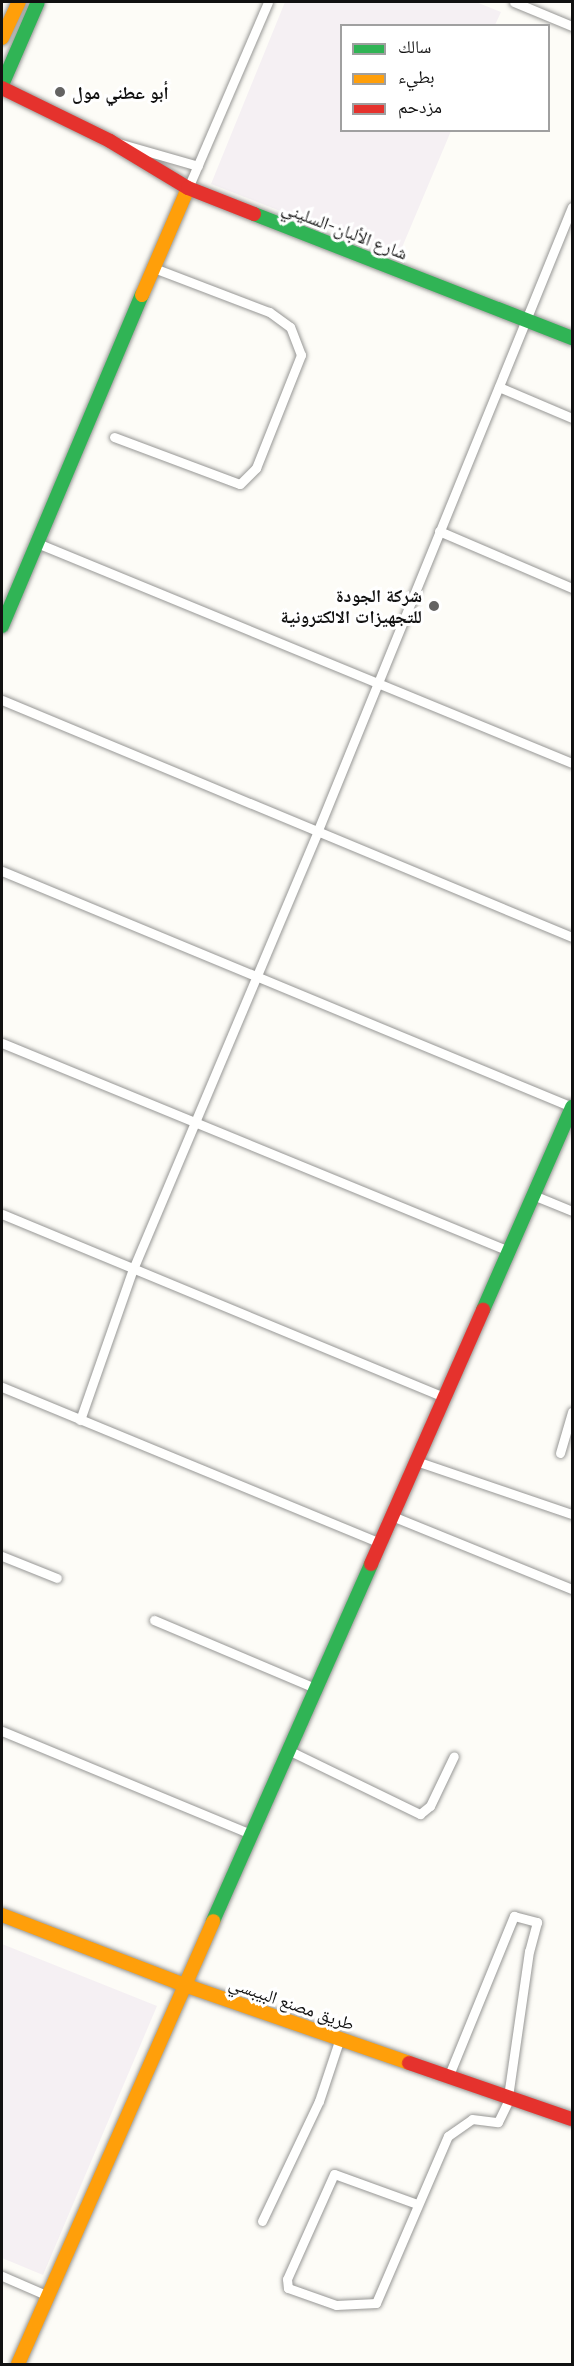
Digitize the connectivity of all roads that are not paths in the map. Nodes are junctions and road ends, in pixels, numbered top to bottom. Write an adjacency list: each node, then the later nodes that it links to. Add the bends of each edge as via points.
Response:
1 (18, 2): 6 (main road)
2 (38, 2): 7 (main road)
3 (268, 2): 9 (street)
4 (514, 2): 5 (street)
5 (573, 26)
6 (2, 38)
7 (2, 86): 8 (main road, شارع الألبان-السليني)
8 (110, 141): 9 (street, شارع الألبان-السليني); 10 (main road, شارع الألبان-السليني)
9 (198, 166): 10 (street)
10 (188, 188): 12 (main road); 13 (main road, شارع الألبان-السليني)
11 (573, 207): 13 (street)
12 (154, 268): 17 (street, via 269,312 290,327 301,355 256,468 240,484); 19 (main road)
13 (526, 320): 14 (main road, شارع الألبان-السليني); 15 (street)
14 (573, 338)
15 (499, 387): 16 (street); 18 (street)
16 (573, 418)
17 (114, 437)
18 (439, 531): 20 (street); 22 (street)
19 (37, 543): 21 (main road); 22 (street)
20 (573, 588)
21 (2, 626)
22 (378, 682): 24 (street); 25 (street)
23 (2, 700): 25 (street)
24 (573, 763)
25 (318, 830): 27 (street); 28 (street)
26 (2, 871): 28 (street)
27 (573, 937)
28 (256, 977): 30 (street); 31 (street)
29 (2, 1043): 31 (street)
30 (572, 1107): 32 (main road)
31 (194, 1122): 35 (street); 36 (street)
32 (533, 1195): 33 (street); 35 (main road)
33 (573, 1211)
34 (2, 1214): 36 (street)
35 (509, 1251): 38 (main road)
36 (133, 1269): 38 (street); 40 (street)
37 (2, 1387): 40 (street)
38 (444, 1397): 42 (main road)
39 (573, 1412): 41 (street)
40 (80, 1420): 45 (street)
41 (560, 1453)
42 (416, 1461): 43 (street); 44 (main road)
43 (573, 1514)
44 (392, 1516): 45 (main road); 48 (street)
45 (380, 1543): 50 (main road)
46 (2, 1556): 47 (street)
47 (57, 1578)
48 (573, 1589)
49 (154, 1620): 50 (street)
50 (315, 1688): 52 (main road)
51 (2, 1731): 54 (street)
52 (288, 1750): 53 (street, via 420,1814 430,1806); 54 (main road)
53 (454, 1756)
54 (251, 1834): 56 (main road)
55 (2, 1915): 56 (main road, طريق مصنع البيبسي)
56 (184, 1985): 57 (main road, طريق مصنع البيبسي); 64 (main road)
57 (340, 2038): 58 (main road, طريق مصنع البيبسي); 62 (street, via 319,2101)
58 (449, 2075): 59 (main road, طريق مصنع البيبسي); 59 (street, via 514,1916 537,1922 529,1951)
59 (509, 2097): 60 (main road, طريق مصنع البيبسي); 61 (street, via 498,2122 472,2118 452,2130)
60 (573, 2119)
61 (417, 2204): 61 (street, via 373,2305 328,2303 288,2288 287,2279 334,2174)
62 (262, 2221)
63 (2, 2277): 64 (street)
64 (48, 2296): 65 (main road)
65 (18, 2364)

